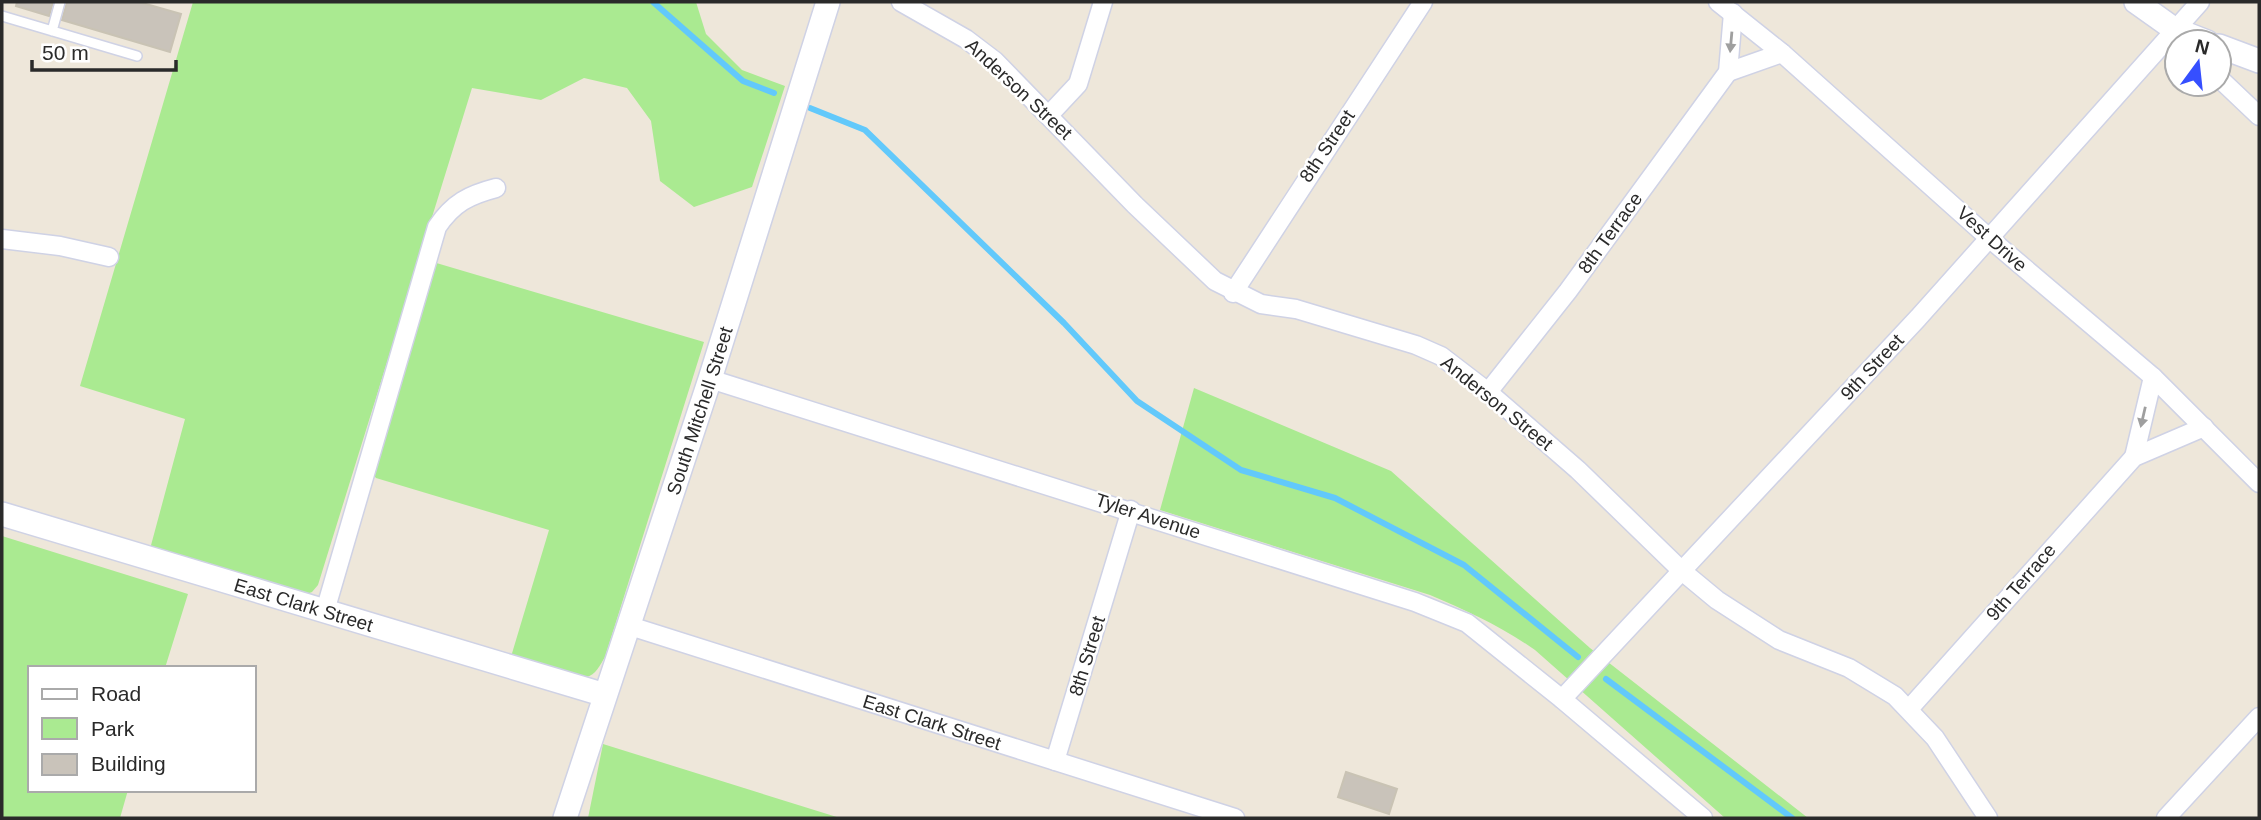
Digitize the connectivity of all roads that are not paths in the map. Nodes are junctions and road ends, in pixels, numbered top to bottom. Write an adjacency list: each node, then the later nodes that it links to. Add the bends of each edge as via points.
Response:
1 (60, 2): 13 (lane)
2 (828, 2): 29 (street, South Mitchell Street)
3 (901, 2): 21 (street, Anderson Street, via 965,38)
4 (1103, 2): 21 (street, via 1078,84)
5 (1423, 2): 27 (street, 8th Street)
6 (1718, 2): 9 (street, Vest Drive)
7 (2136, 2): 11 (street)
8 (2200, 2): 12 (street, 9th Street)
9 (1733, 13): 15 (street, Vest Drive); 19 (street, one-way to 19)
10 (2, 16): 13 (lane)
11 (2170, 28)
12 (2185, 28)
13 (52, 31): 17 (lane)
14 (2233, 52): 18 (street)
15 (1782, 53): 19 (street); 24 (street, Vest Drive)
16 (2163, 54): 24 (street, 9th Street)
17 (136, 56)
18 (2259, 61)
19 (1728, 72): 30 (street, 8th Terrace)
20 (2233, 91): 22 (street)
21 (1049, 115): 27 (street, Anderson Street, via 1135,205)
22 (2259, 116)
23 (496, 188): 37 (street, via 469,195 449,209 437,227)
24 (1989, 237): 28 (street, Vest Drive); 36 (street, 9th Street)
25 (2, 239): 26 (street)
26 (109, 257)
27 (1233, 293): 30 (street, Anderson Street, via 1416,345 1441,356)
28 (2153, 377): 31 (street, Vest Drive); 32 (street, 9th Terrace, one-way to 32)
29 (710, 379): 34 (street, Tyler Avenue); 38 (street, South Mitchell Street)
30 (1488, 392): 36 (street, Anderson Street)
31 (2204, 427): 32 (street, 9th Terrace); 33 (street, Vest Drive)
32 (2134, 457): 41 (street, 9th Terrace)
33 (2259, 483)
34 (1130, 510): 40 (street, Tyler Avenue, via 1415,602 1467,624); 43 (street, 8th Street)
35 (2, 514): 37 (street, East Clark Street)
36 (1682, 570): 40 (street, 9th Street); 41 (street, Anderson Street, via 1717,600 1779,640 1849,668)
37 (325, 611): 39 (street, East Clark Street)
38 (630, 626): 39 (street, South Mitchell Street); 43 (street, East Clark Street)
39 (605, 695): 44 (street, South Mitchell Street)
40 (1562, 699): 46 (street)
41 (1909, 709): 47 (street, Anderson Street, via 1936,738)
42 (2259, 717): 48 (street)
43 (1055, 761): 45 (street, East Clark Street)
44 (565, 818)
45 (1235, 818)
46 (1703, 818)
47 (1988, 818)
48 (2166, 818)

